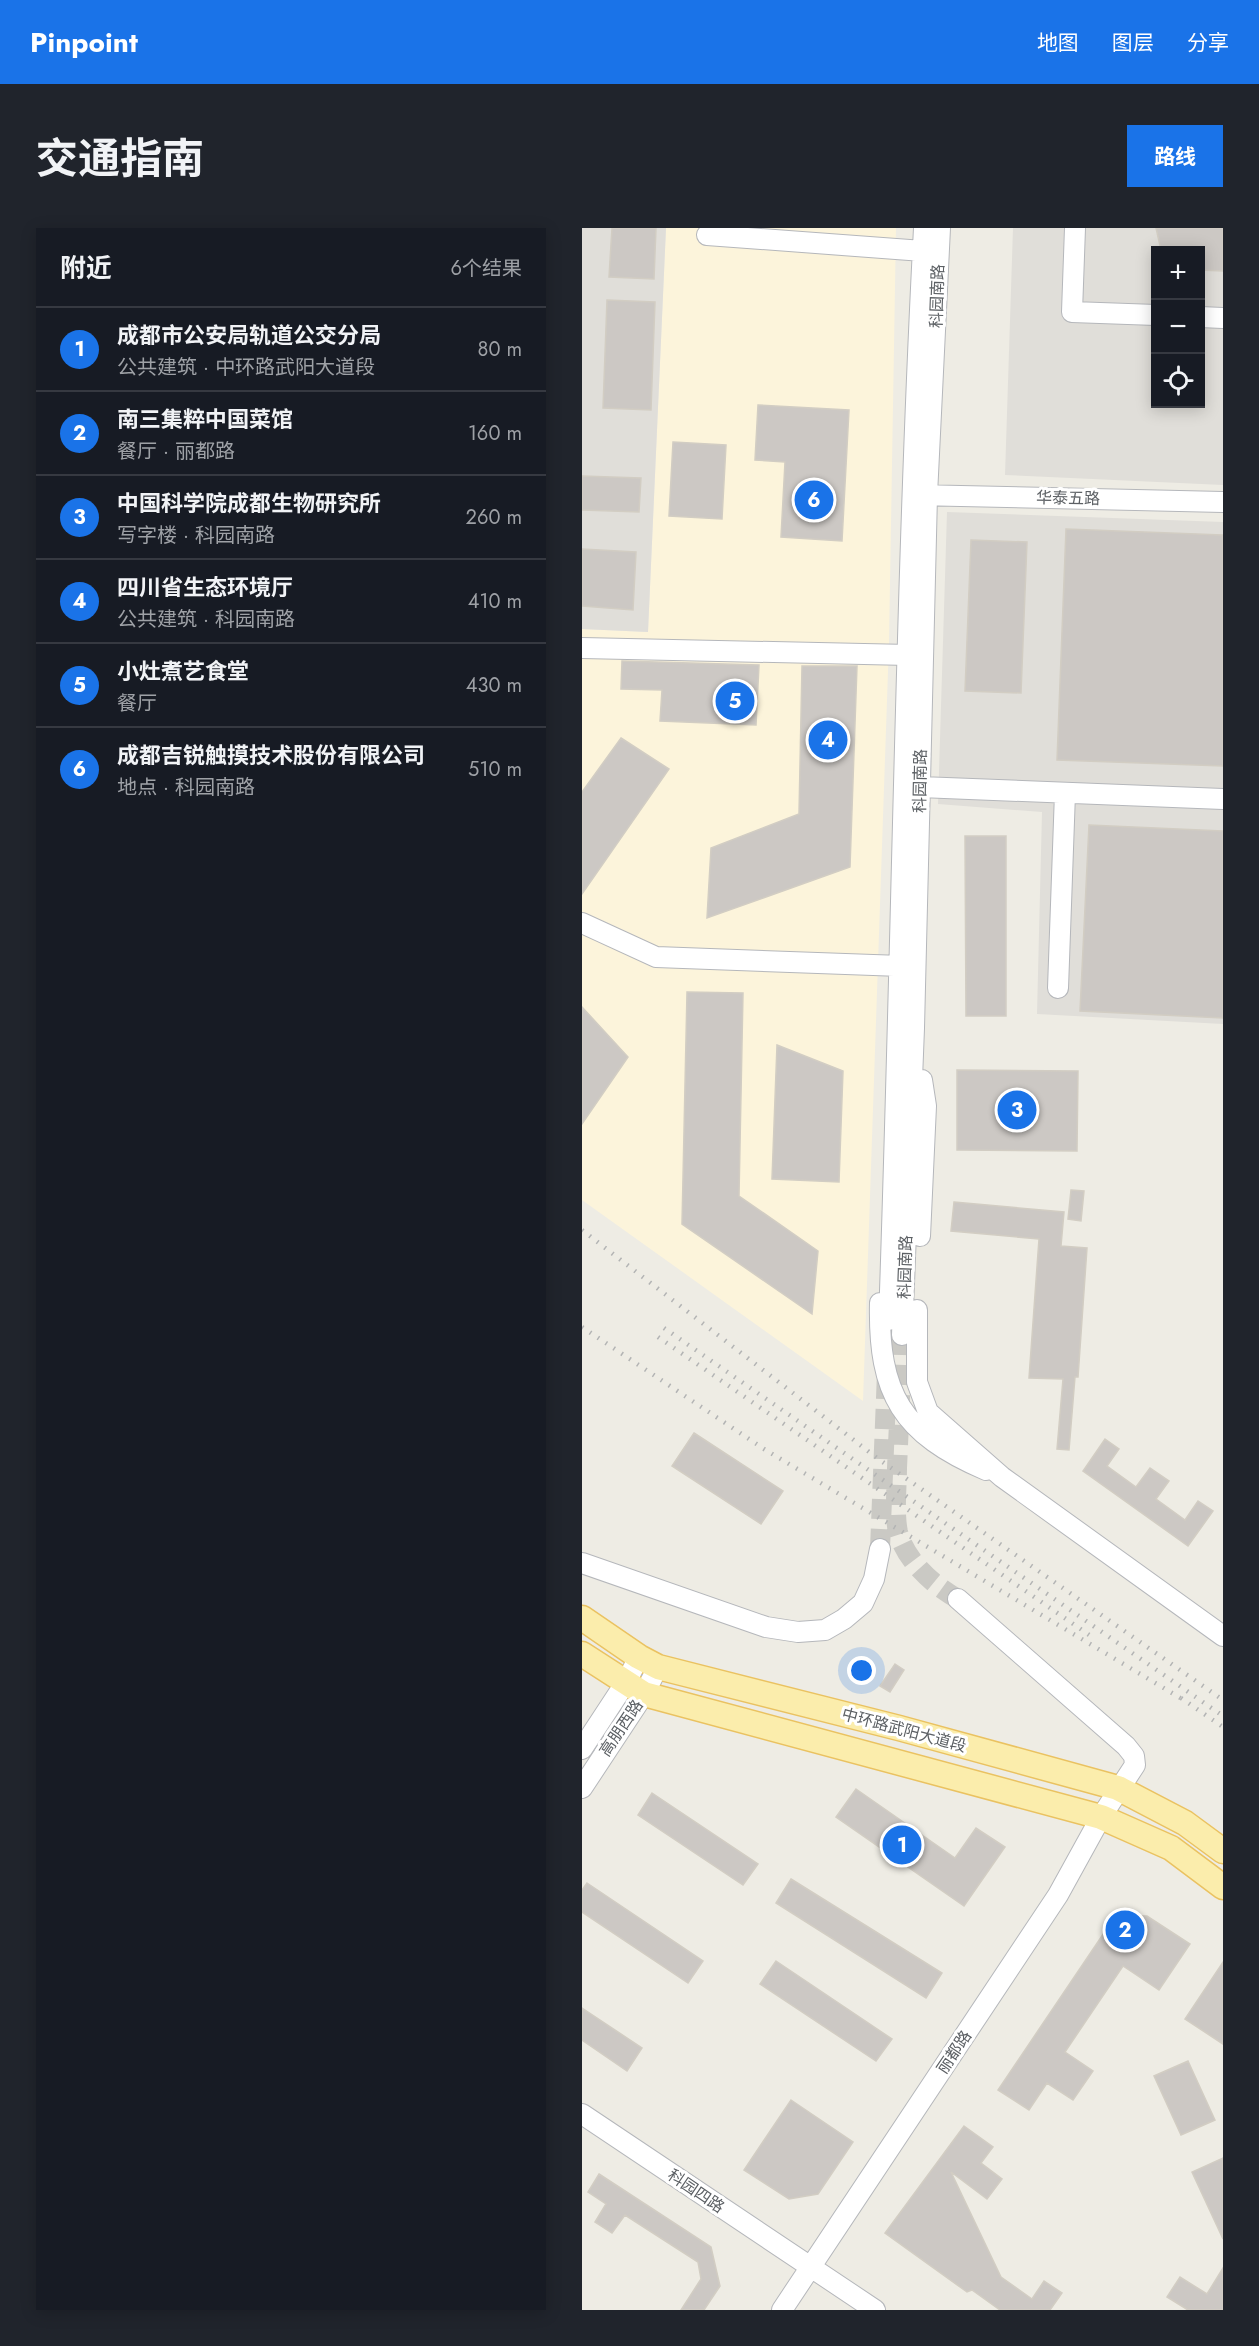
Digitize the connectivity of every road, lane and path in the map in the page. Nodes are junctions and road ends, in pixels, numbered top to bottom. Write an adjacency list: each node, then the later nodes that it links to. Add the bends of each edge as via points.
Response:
1 (924, 228): 5 (street, 科园南路)
2 (939, 228): 9 (street, 科园南路)
3 (1075, 228): 6 (street, via 1072,312)
4 (707, 235): 5 (street)
5 (923, 251): 9 (street, 科园南路)
6 (1151, 315)
7 (1205, 317): 8 (street)
8 (1223, 318)
9 (920, 495): 10 (street, 华泰五路); 12 (street, 科园南路); 13 (street, 科园南路)
10 (1223, 502)
11 (582, 648): 12 (street)
12 (909, 655): 17 (street, 科园南路)
13 (920, 787): 14 (street); 19 (street, 科园南路)
14 (1065, 793): 15 (street); 18 (street)
15 (1223, 799)
16 (582, 923): 17 (street, via 656,957)
17 (901, 966): 19 (street, 科园南路)
18 (1058, 988)
19 (907, 1028): 20 (street, 科园南路); 20 (street, via 885,1104)
20 (897, 1335): 21 (street, via 928,1412); 21 (street, via 890,1387 914,1426 963,1460)
21 (1002, 1478): 26 (street)
22 (880, 1549): 23 (street, via 874,1579 863,1603 825,1630 798,1632 766,1627)
23 (582, 1563)
24 (958, 1599): 32 (street, 丽都路, via 1130,1751 1135,1765)
25 (582, 1618): 28 (main road, 中环路武阳大道段)
26 (1223, 1636)
27 (582, 1654): 29 (main road, 中环路武阳大道段)
28 (649, 1662): 29 (street, 高朋西路); 32 (main road, 中环路武阳大道段)
29 (635, 1688): 30 (street, 高朋西路); 31 (street, 高朋西路); 33 (main road, 中环路武阳大道段)
30 (582, 1749)
31 (582, 1788)
32 (1119, 1788): 33 (street, 丽都路); 34 (main road, 中环路武阳大道段, via 1185,1823)
33 (1101, 1817): 35 (main road, 中环路武阳大道段, via 1171,1848); 37 (street, 丽都路, via 1058,1895)
34 (1223, 1851)
35 (1223, 1887)
36 (582, 2114): 37 (street, 科园四路)
37 (810, 2268): 38 (street, 丽都路); 39 (street, 科园四路)
38 (782, 2310)
39 (875, 2310)

